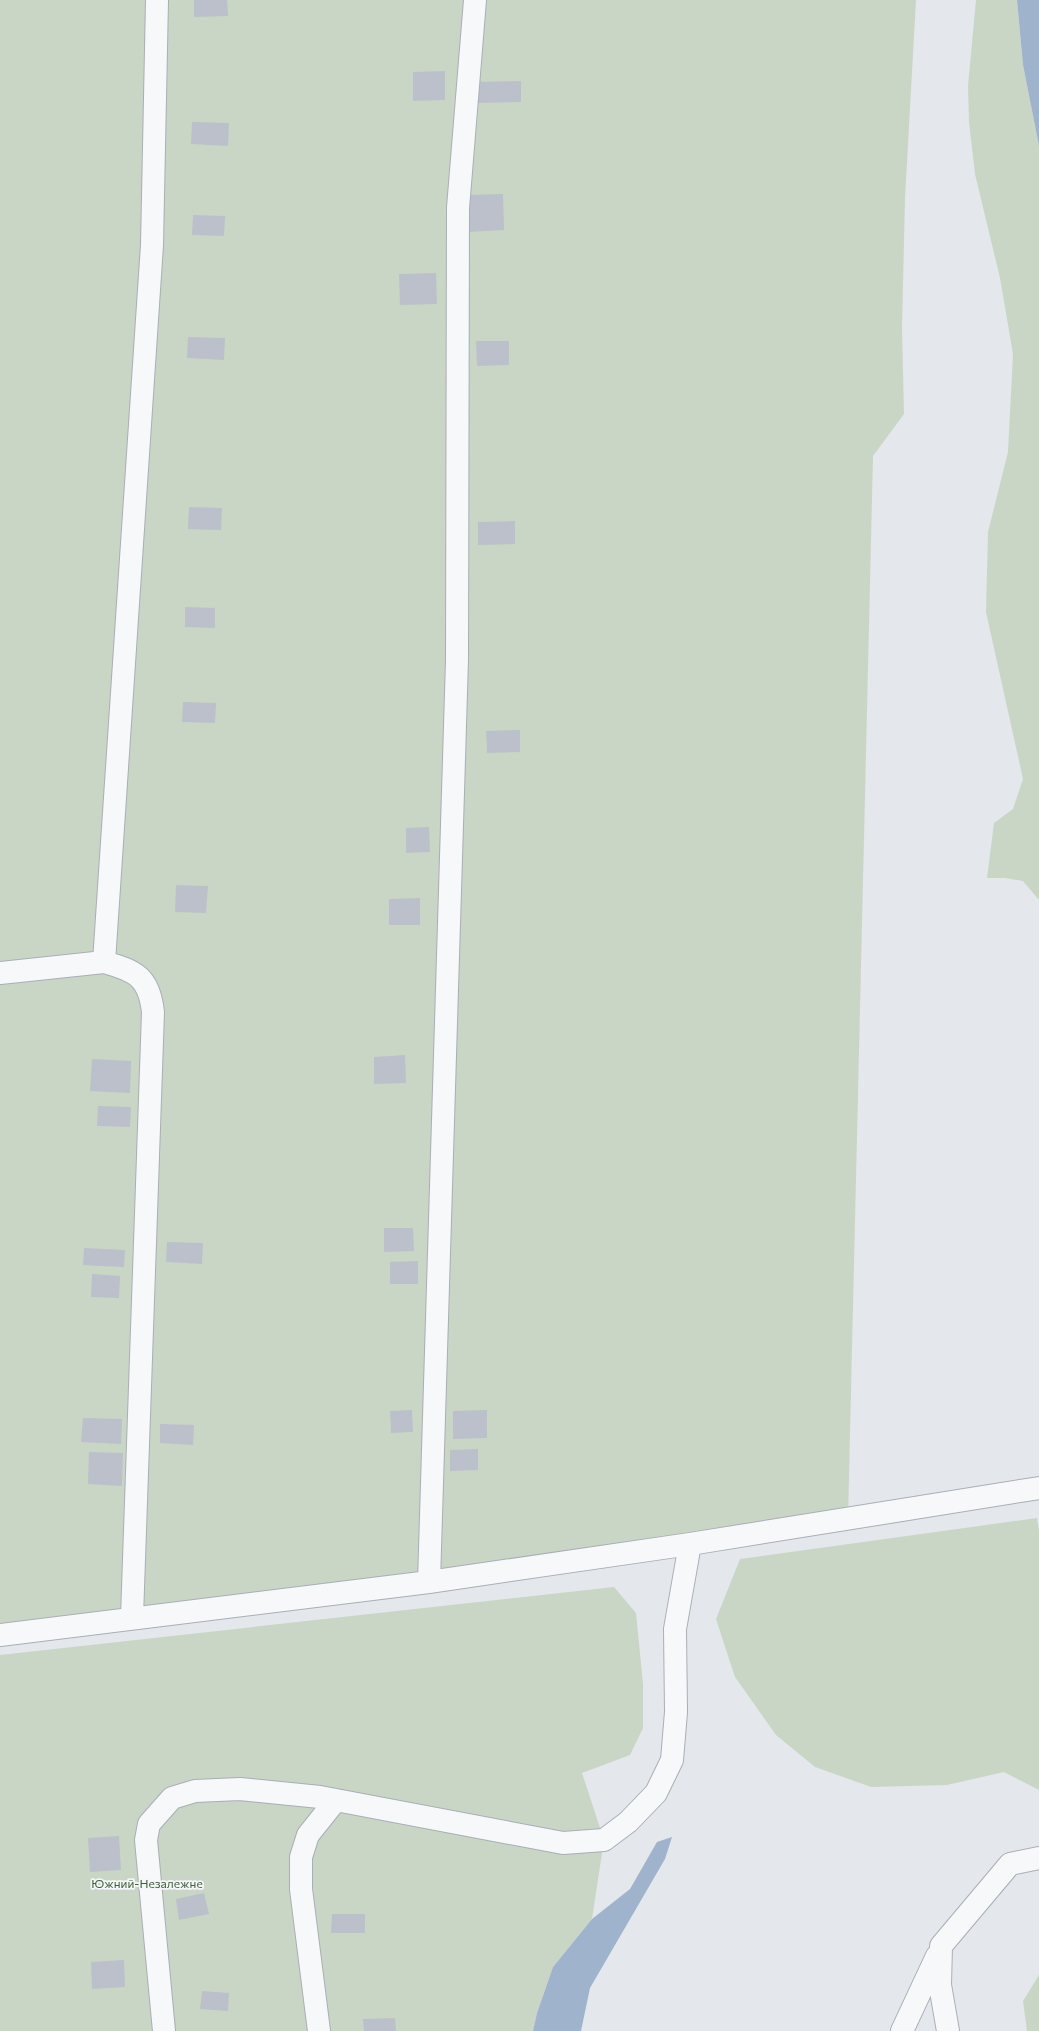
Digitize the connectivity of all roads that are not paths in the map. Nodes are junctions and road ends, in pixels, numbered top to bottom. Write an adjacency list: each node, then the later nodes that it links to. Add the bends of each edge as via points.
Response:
1 (157, 0): 3 (street, via 152,245)
2 (475, 0): 7 (street, via 458,208 458,660)
3 (104, 962): 4 (street); 8 (street, via 124,968 141,978 151,996 154,1012)
4 (0, 973)
5 (1039, 1488): 6 (street)
6 (690, 1544): 7 (street); 10 (street, via 675,1629 676,1712 672,1760 656,1793 628,1822 604,1840 563,1843)
7 (429, 1582): 8 (street)
8 (132, 1617): 9 (street)
9 (0, 1634)
10 (336, 1800): 13 (street, via 240,1789 195,1791 172,1798 149,1824 146,1840); 14 (street, via 308,1835 301,1857 301,1889)
11 (1039, 1858): 12 (street, via 1010,1864)
12 (941, 1946): 15 (street); 16 (street, via 940,1985)
13 (164, 2031)
14 (319, 2031)
15 (902, 2031)
16 (948, 2031)

